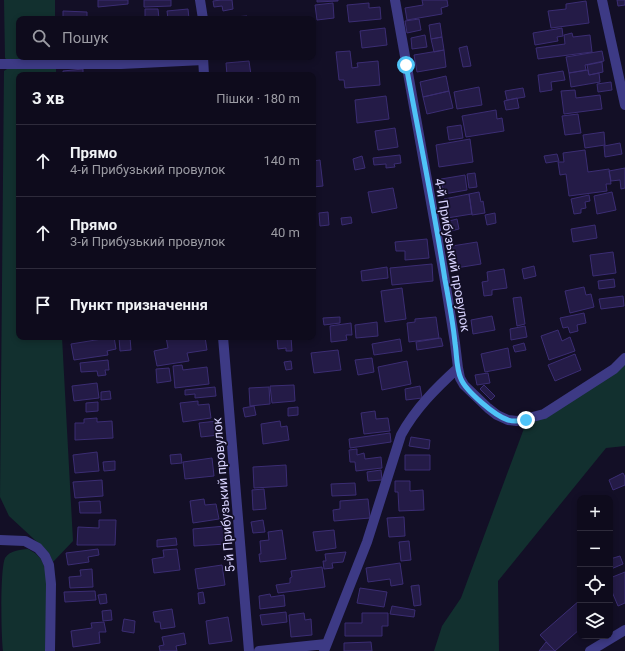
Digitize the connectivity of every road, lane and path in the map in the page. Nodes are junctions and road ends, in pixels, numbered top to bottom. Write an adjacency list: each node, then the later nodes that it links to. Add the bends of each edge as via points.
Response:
1 (200, 0): 4 (street)
2 (395, 0): 12 (street, 4-й Прибузький провулок)
3 (602, 0): 9 (street)
4 (203, 16)
5 (187, 60): 7 (street, via 121,64)
6 (203, 60): 8 (street)
7 (0, 64)
8 (204, 72)
9 (625, 106)
10 (223, 340): 17 (street, 5-й Прибузький провулок)
11 (625, 358): 12 (street, 4-й Прибузький провулок, via 614,369 544,414 517,421 508,420 488,408 464,385)
12 (458, 368): 15 (street, via 432,392 401,436 367,542)
13 (0, 540): 16 (street, via 24,541 38,548 49,565)
14 (625, 630): 19 (street)
15 (325, 648): 18 (street)
16 (50, 651)
17 (249, 651)
18 (259, 651)
19 (590, 651)

